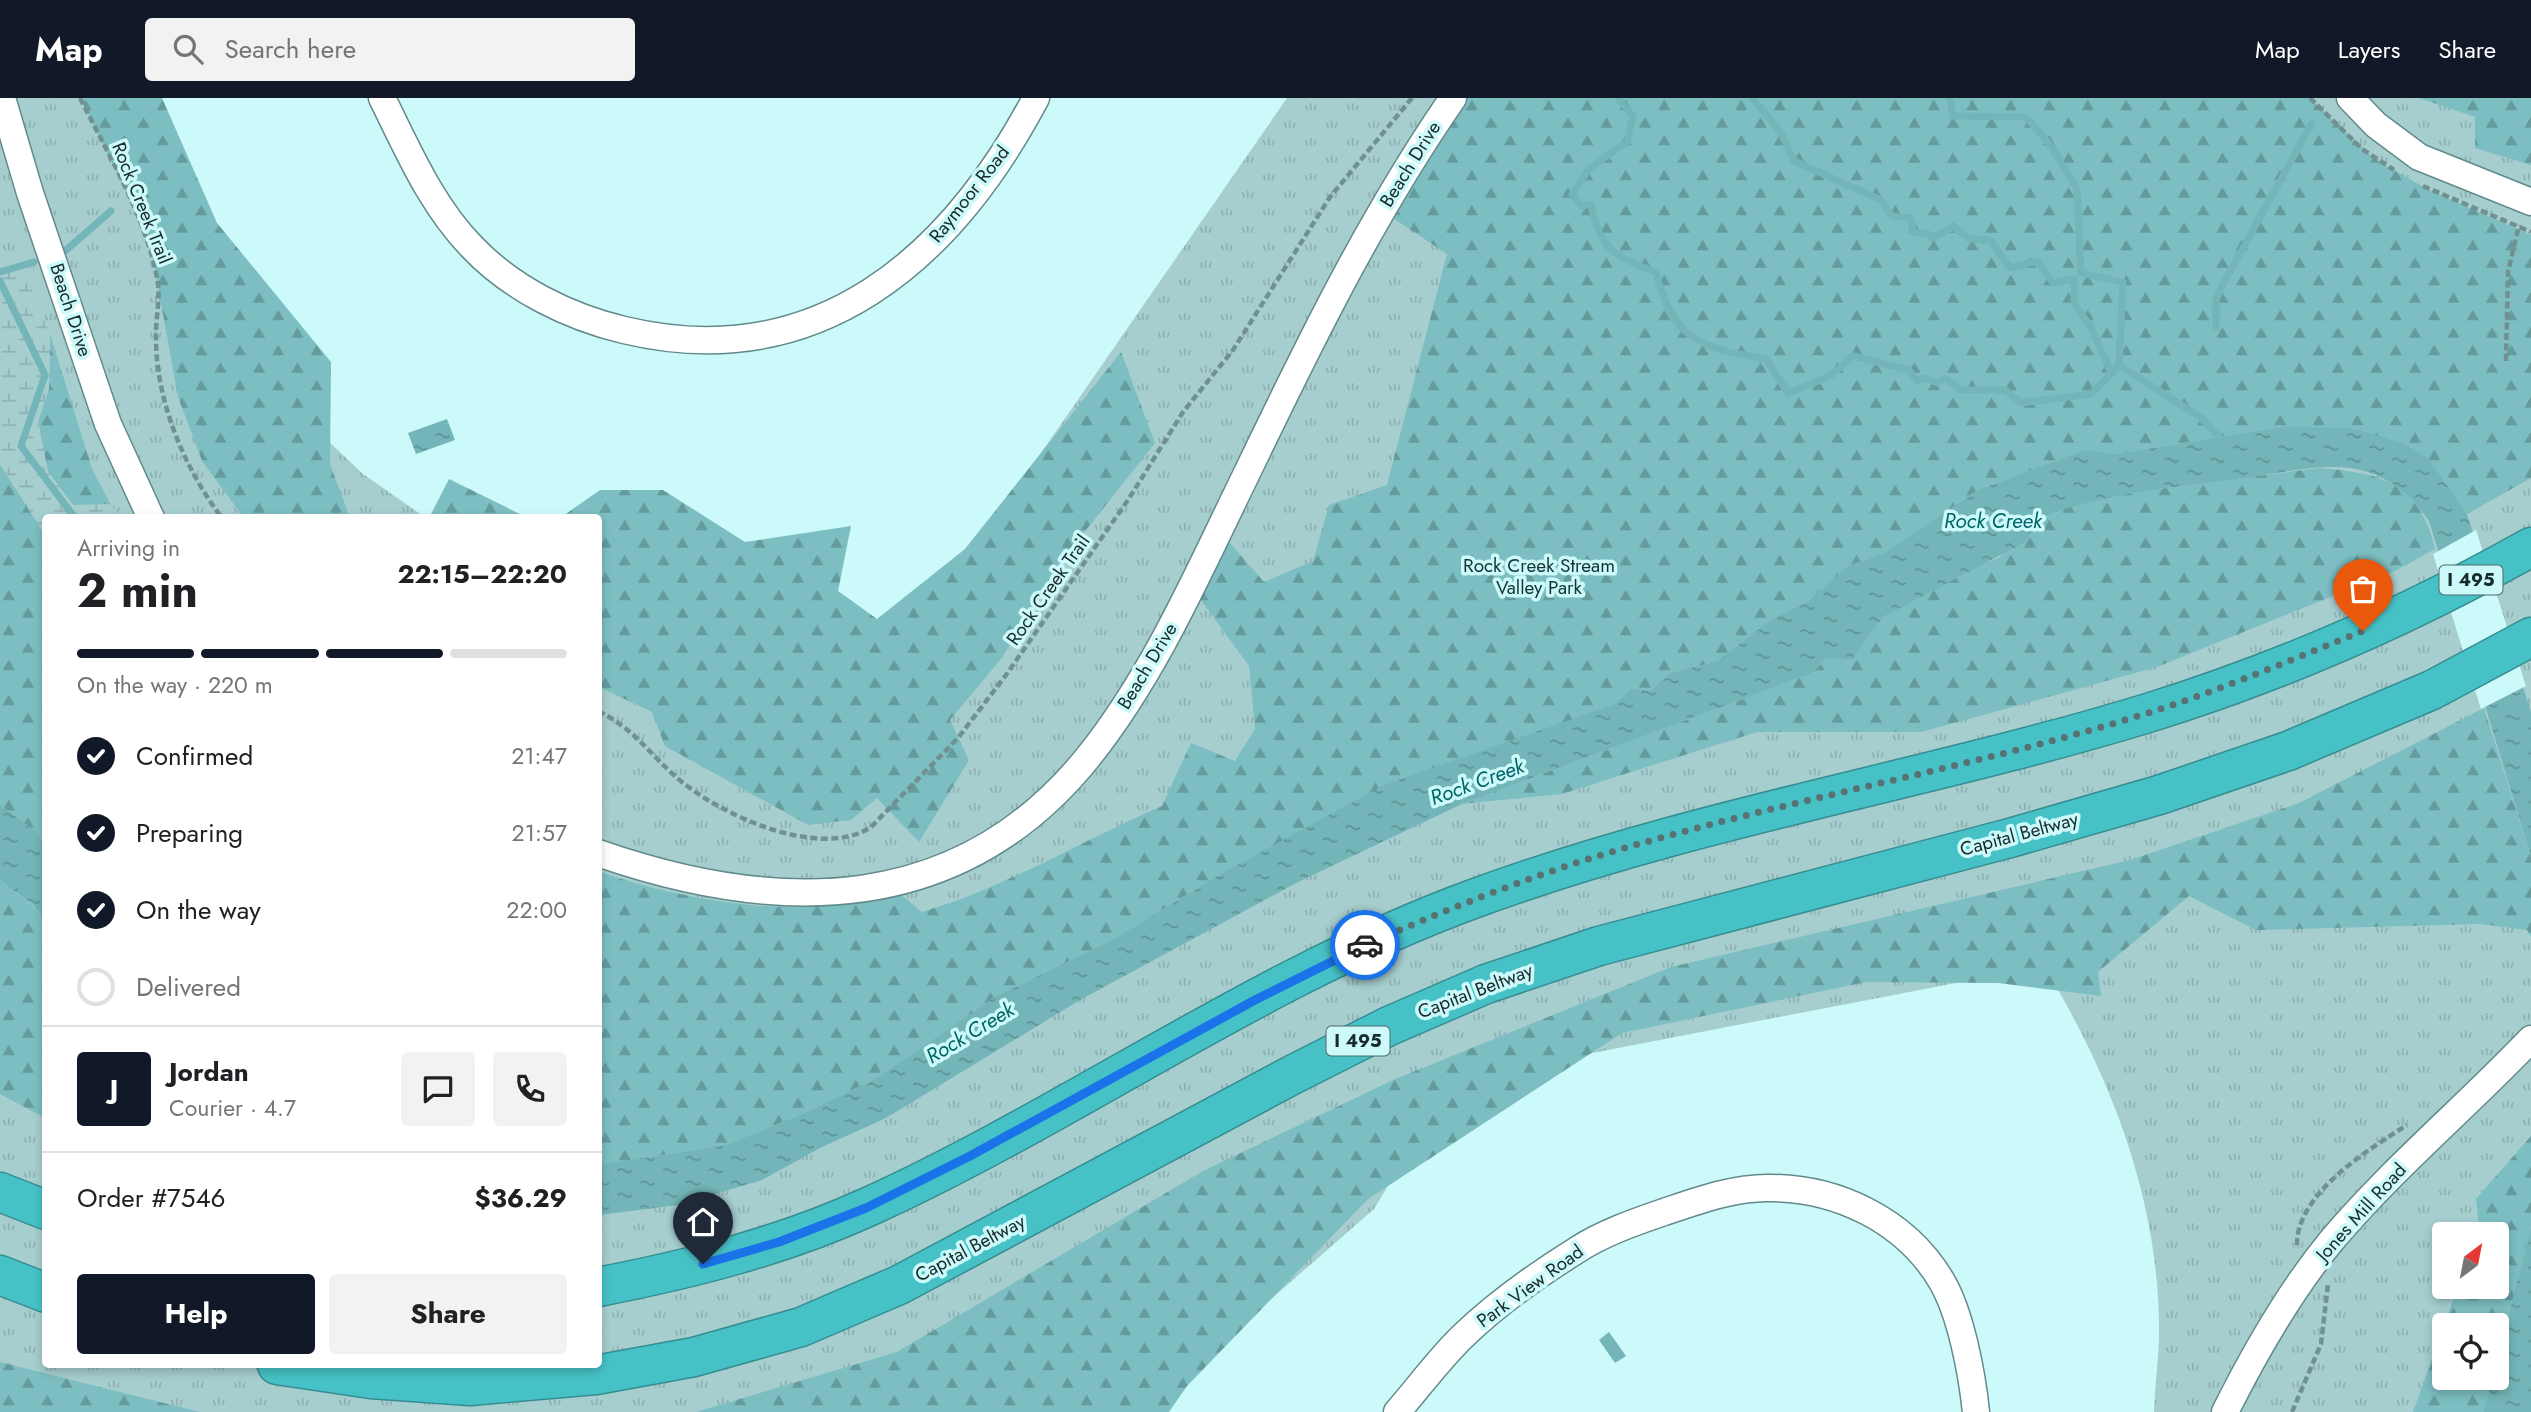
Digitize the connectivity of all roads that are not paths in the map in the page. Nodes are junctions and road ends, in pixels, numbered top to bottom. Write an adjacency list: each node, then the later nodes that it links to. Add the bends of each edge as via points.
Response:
1 (2, 98): 7 (street, Beach Drive, via 108,424)
2 (382, 98): 3 (street, Raymoor Road, via 431,196 472,248 523,290 595,323 642,334 711,341 788,330 826,318 886,283 936,240 968,201)
3 (1036, 98)
4 (1453, 98): 10 (street, Beach Drive, via 1361,244 1155,657 1088,756 1045,803 992,843 941,867 897,884 843,893 721,886)
5 (2350, 98): 6 (street, via 2376,125 2419,157)
6 (2529, 201)
7 (149, 514)
8 (2531, 547): 15 (highway, I 495, via 2411,611 2151,712 1728,820 1583,861 1469,900 1358,947 866,1208 779,1242 677,1272)
9 (2531, 637): 17 (highway, Capital Beltway / I 495, via 2432,690 2288,751 2159,795 1599,946 1486,984 1294,1074 899,1285 801,1326 694,1357 596,1375 470,1386)
10 (602, 854)
11 (2531, 1039): 20 (street, Jones Mill Road, via 2405,1161 2332,1240 2269,1330)
12 (0, 1192): 13 (highway)
13 (42, 1208)
14 (0, 1275): 16 (highway)
15 (602, 1286)
16 (42, 1291)
17 (297, 1368)
18 (1397, 1412): 19 (street, Park View Road, via 1479,1322 1579,1248 1634,1222 1712,1196 1766,1188 1820,1192 1885,1219 1922,1253 1943,1282 1970,1362)
19 (1976, 1412)
20 (2225, 1412)

